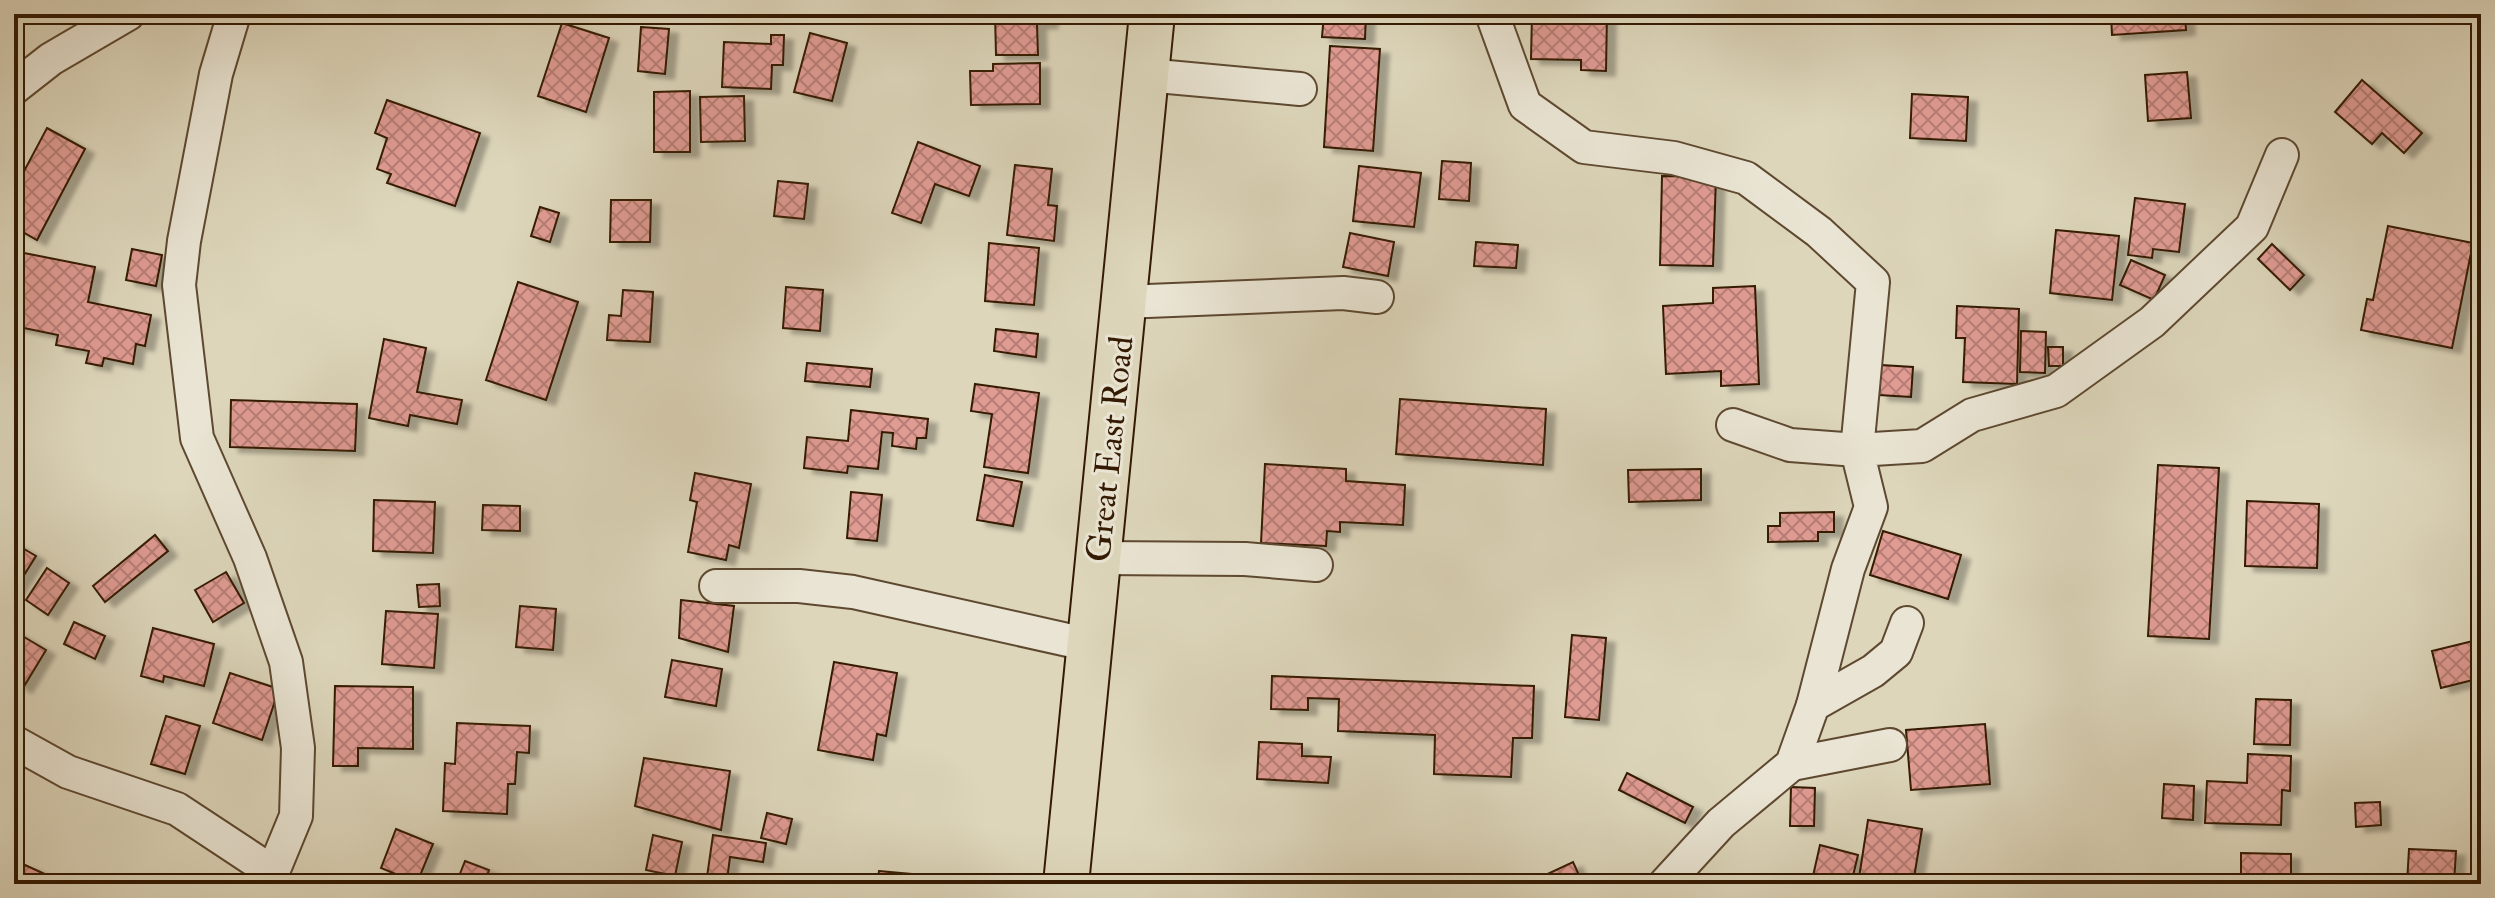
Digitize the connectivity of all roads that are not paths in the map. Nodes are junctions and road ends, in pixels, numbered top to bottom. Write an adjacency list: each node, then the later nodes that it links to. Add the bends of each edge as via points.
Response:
1 (128, 14): 6 (street, via 51,59)
2 (234, 14): 22 (street, via 216,74 179,285 197,438 250,558 286,662 298,748 296,816)
3 (1152, 14): 5 (highway, Great East Road)
4 (1492, 14): 12 (street, via 1525,105 1584,147 1674,158 1746,178 1819,232 1873,282)
5 (1146, 75): 7 (street); 10 (highway, Great East Road)
6 (14, 88)
7 (1300, 89)
8 (2282, 155): 12 (street, via 2252,227 2152,322 2056,391 1972,415 1922,446)
9 (1377, 297): 10 (street, via 1329,293)
10 (1123, 302): 13 (highway, Great East Road)
11 (1733, 425): 12 (street, via 1790,445)
12 (1857, 450): 18 (street, via 1871,507 1848,569)
13 (1098, 558): 14 (street); 17 (highway, Great East Road)
14 (1316, 565)
15 (716, 586): 17 (street, via 853,592)
16 (1907, 623): 18 (street, via 1896,652)
17 (1090, 645): 23 (highway, Great East Road)
18 (1813, 705): 21 (street)
19 (14, 742): 22 (street, via 68,772 177,809)
20 (1890, 745): 21 (street)
21 (1792, 764): 24 (street, via 1721,823)
22 (271, 878)
23 (1066, 884)
24 (1665, 884)

